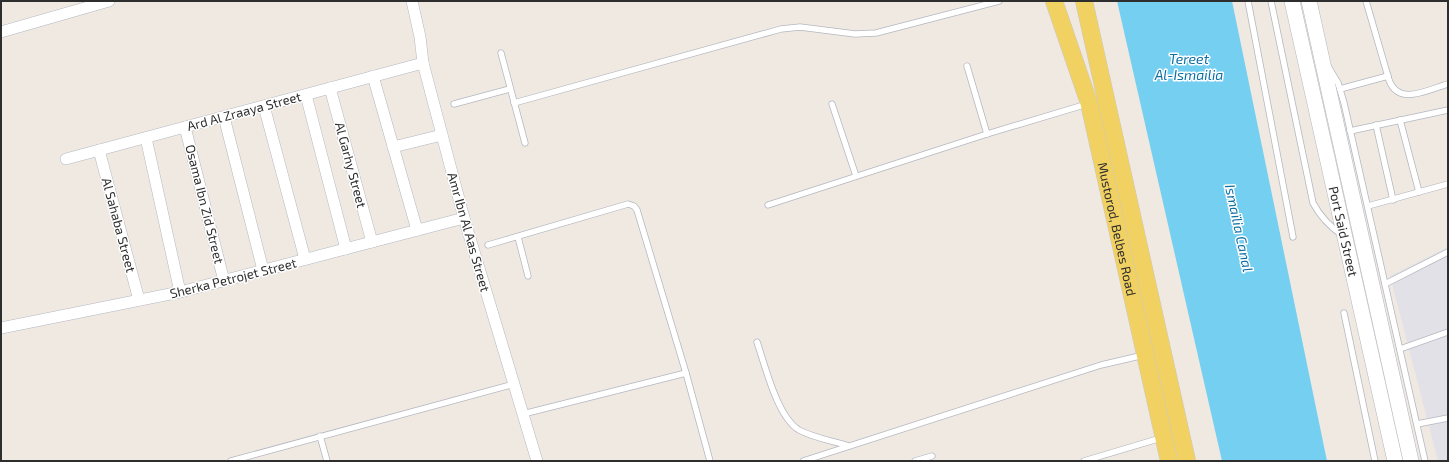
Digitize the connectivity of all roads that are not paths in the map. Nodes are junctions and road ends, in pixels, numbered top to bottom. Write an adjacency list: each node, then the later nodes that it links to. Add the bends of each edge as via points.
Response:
1 (109, 1): 11 (street)
2 (412, 1): 14 (street, Amr Ibn Al Aas Street)
3 (999, 1): 23 (lane, via 876,33 855,34 800,27 781,29)
4 (1054, 1): 24 (main road, Mustorod, Belbes Road)
5 (1084, 1): 86 (main road, Mustorod, Belbes Road)
6 (1248, 1): 50 (lane)
7 (1271, 1): 51 (lane, via 1313,203 1328,224)
8 (1292, 1): 51 (main road, Port Said Street)
9 (1309, 1): 13 (main road, Port Said Street)
10 (1366, 1): 17 (lane)
11 (1, 32)
12 (501, 53): 20 (lane)
13 (1321, 60): 21 (lane, via 1335,76); 89 (main road, Port Said Street)
14 (423, 63): 16 (street, Ard Al Zraaya Street); 35 (street, Amr Ibn Al Aas Street)
15 (966, 66): 34 (lane)
16 (374, 76): 19 (street, Ard Al Zraaya Street); 38 (street)
17 (1388, 76): 18 (lane, via 1396,91 1407,96); 21 (lane)
18 (1448, 84)
19 (330, 88): 22 (street, Ard Al Zraaya Street); 52 (street, Al Garhy Street)
20 (510, 89): 23 (lane); 25 (lane)
21 (1340, 89): 33 (lane)
22 (306, 95): 27 (street, Ard Al Zraaya Street); 54 (street)
23 (514, 103): 37 (lane)
24 (1089, 103): 34 (lane); 68 (main road, Mustorod, Belbes Road)
25 (454, 104)
26 (832, 104): 41 (lane)
27 (264, 106): 29 (street, Ard Al Zraaya Street); 56 (street)
28 (1448, 110): 30 (lane)
29 (224, 117): 32 (street, Ard Al Zraaya Street); 57 (street)
30 (1400, 120): 31 (lane); 43 (lane)
31 (1376, 125): 33 (lane); 44 (lane)
32 (185, 127): 36 (street, Ard Al Zraaya Street); 59 (street, Osama Ibn Zid Street)
33 (1350, 131): 46 (lane)
34 (987, 134): 41 (lane)
35 (442, 136): 38 (street); 47 (street, Amr Ibn Al Aas Street)
36 (146, 138): 39 (street, Ard Al Zraaya Street); 61 (street)
37 (525, 143)
38 (393, 147): 48 (street)
39 (100, 150): 40 (street, Ard Al Zraaya Street); 62 (street, Al Sahaba Street)
40 (66, 159)
41 (856, 176): 45 (lane)
42 (1448, 184): 43 (lane)
43 (1419, 192): 44 (lane)
44 (1393, 200): 46 (lane)
45 (768, 204)
46 (1368, 206): 60 (lane)
47 (464, 218): 48 (street, Sherka Petrojet Street); 70 (street, Amr Ibn Al Aas Street)
48 (417, 230): 52 (street, Sherka Petrojet Street)
49 (518, 237): 53 (lane); 58 (lane); 69 (lane, via 628,204 634,206)
50 (1293, 237)
51 (1345, 237): 88 (main road, Port Said Street)
52 (372, 242): 54 (street, Sherka Petrojet Street)
53 (488, 245)
54 (346, 249): 56 (street, Sherka Petrojet Street)
55 (1448, 252): 60 (lane)
56 (305, 259): 57 (street, Sherka Petrojet Street)
57 (263, 270): 59 (street, Sherka Petrojet Street)
58 (528, 276)
59 (224, 281): 61 (street, Sherka Petrojet Street)
60 (1385, 284): 67 (lane)
61 (180, 292): 62 (street, Sherka Petrojet Street)
62 (139, 300): 64 (street, Sherka Petrojet Street)
63 (1344, 313): 87 (lane)
64 (1, 328)
65 (1448, 332): 67 (lane)
66 (757, 342): 76 (lane, via 780,408 788,420 804,432)
67 (1400, 349): 73 (lane)
68 (1146, 354): 75 (main road, Mustorod, Belbes Road); 76 (lane, via 1101,365)
69 (686, 373): 71 (lane); 81 (lane)
70 (514, 384): 71 (street, Amr Ibn Al Aas Street); 74 (lane)
71 (523, 414): 80 (street, Amr Ibn Al Aas Street)
72 (1448, 418): 73 (lane)
73 (1417, 424): 90 (lane)
74 (320, 436): 78 (lane); 79 (lane)
75 (1163, 437): 84 (lane); 85 (main road, Mustorod, Belbes Road)
76 (849, 446): 82 (lane)
77 (932, 456): 83 (lane)
78 (231, 461)
79 (327, 461)
80 (537, 461)
81 (710, 461)
82 (803, 461)
83 (915, 461)
84 (1084, 461)
85 (1169, 461)
86 (1187, 461)
87 (1375, 461)
88 (1395, 461)
89 (1411, 461)
90 (1425, 461)

